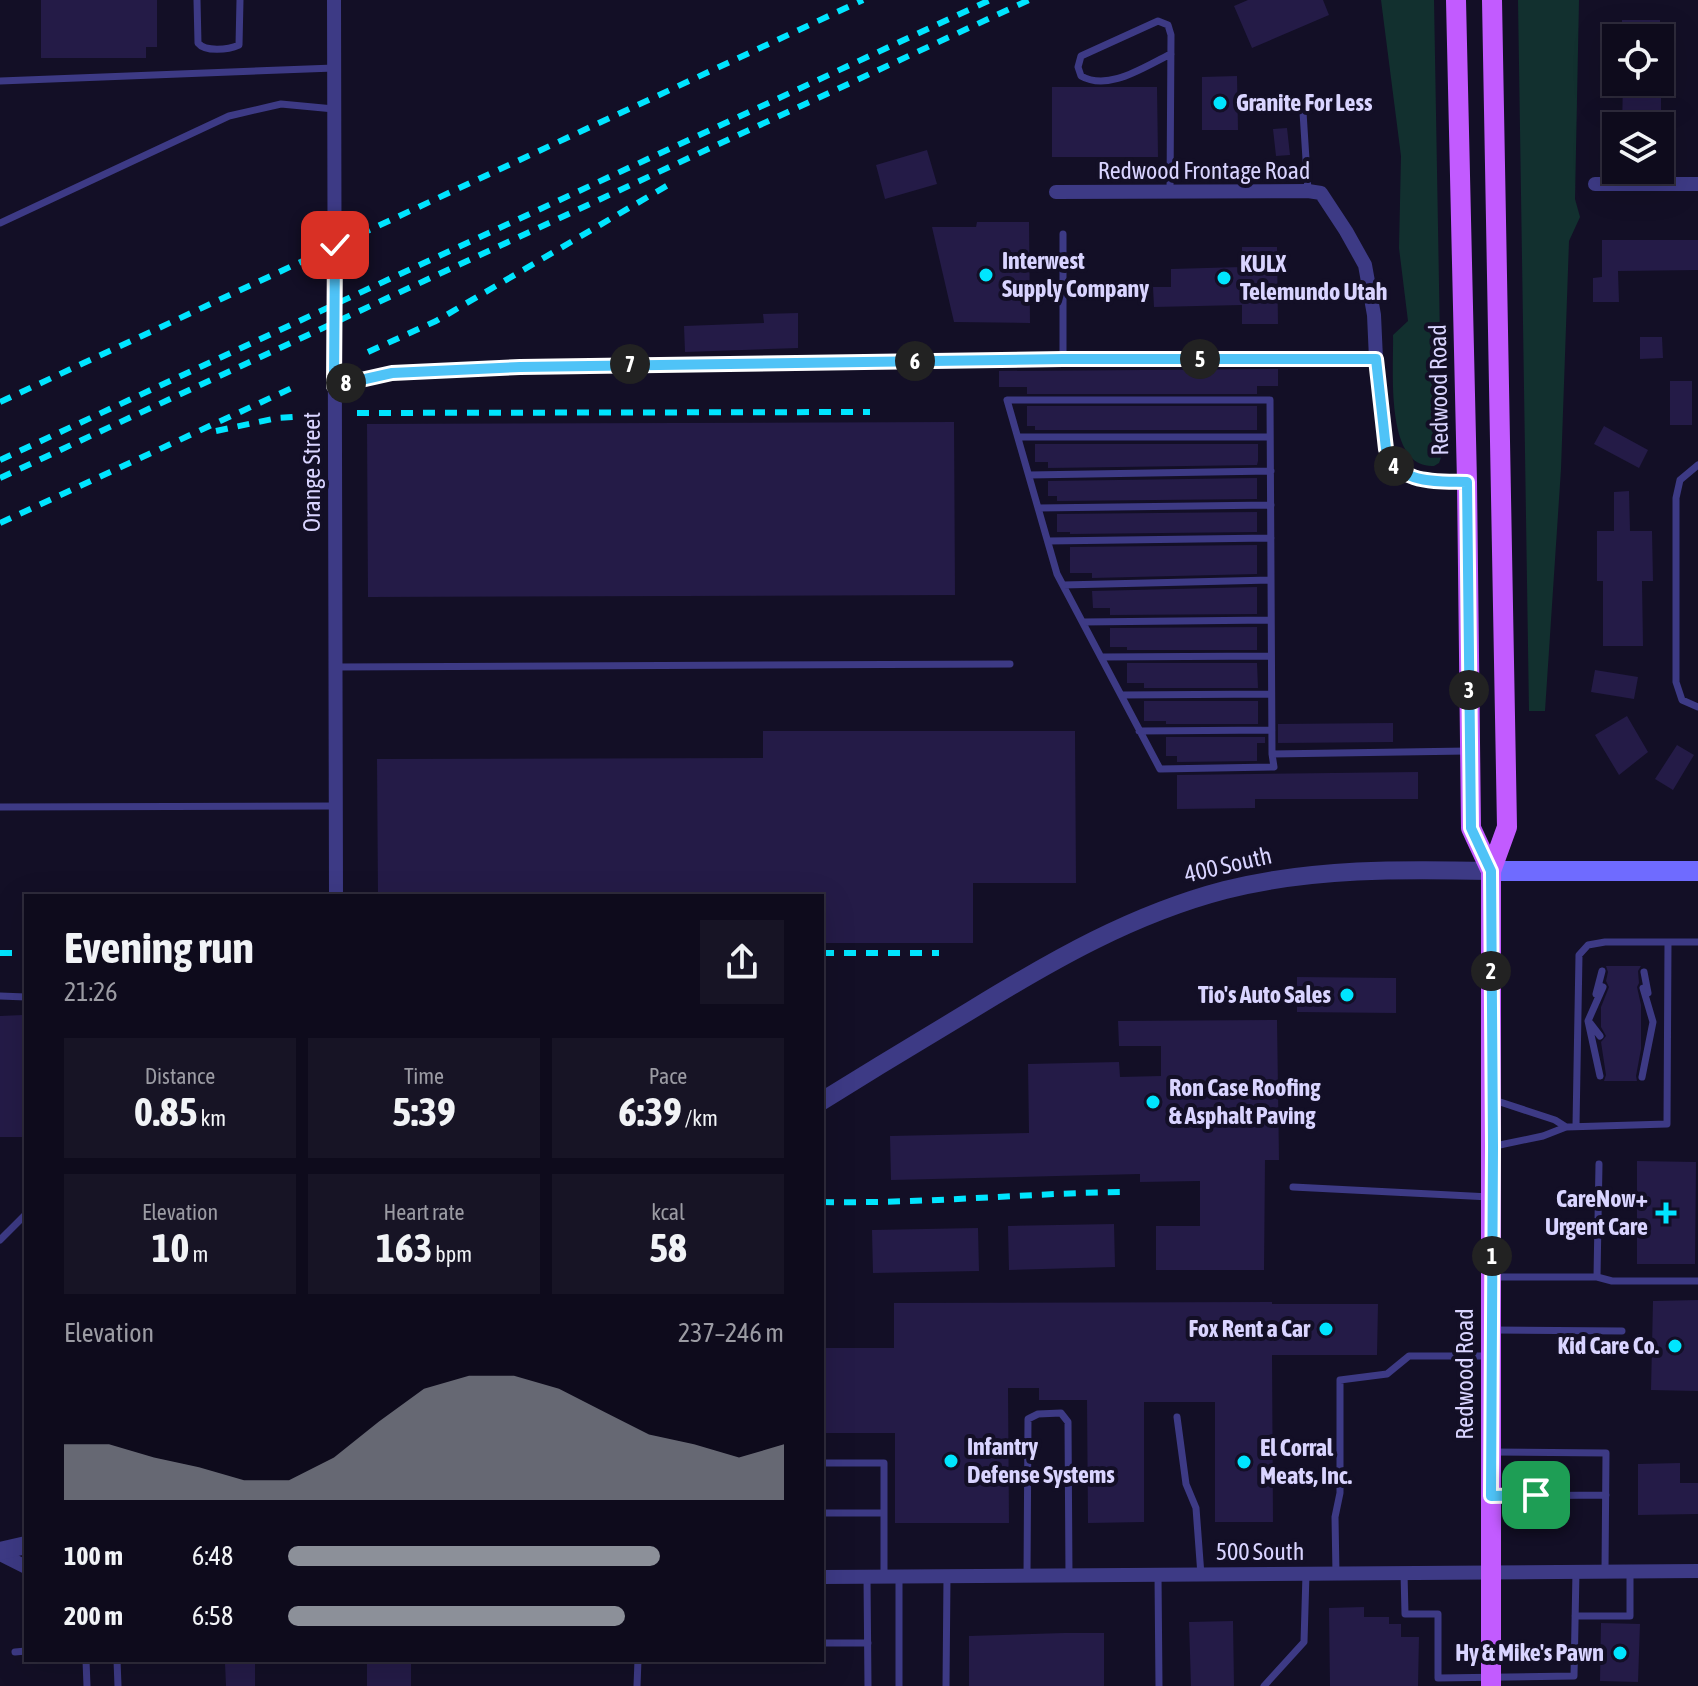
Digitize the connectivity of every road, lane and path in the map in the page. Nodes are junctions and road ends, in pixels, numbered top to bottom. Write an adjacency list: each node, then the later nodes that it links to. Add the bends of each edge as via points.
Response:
1 (197, 0): 2 (lane, via 198,43 205,49 239,45)
2 (240, 0)
3 (334, 0): 7 (street, Orange Street)
4 (1456, 0): 26 (main road, Redwood Road)
5 (1492, 0): 48 (main road, Redwood Road, via 1507,827)
6 (1171, 54): 6 (lane, via 1168,25 1158,21 1081,56 1078,67 1090,81 1109,81); 13 (lane)
7 (334, 68): 8 (lane); 9 (street, Orange Street)
8 (0, 81)
9 (334, 109): 16 (lane, via 281,104 229,116); 20 (street, Orange Street)
10 (1303, 112): 14 (lane)
11 (1595, 184): 12 (street)
12 (1698, 184)
13 (1170, 191): 14 (street, Redwood Frontage Road); 15 (street, Redwood Frontage Road)
14 (1308, 191): 19 (street, Redwood Frontage Road, via 1321,193 1365,265)
15 (1056, 192)
16 (0, 223)
17 (1063, 234): 18 (lane)
18 (1063, 359): 19 (street); 20 (street, via 520,367 392,373)
19 (1376, 359): 26 (street, Redwood Frontage Road, via 1389,460 1407,476 1421,480)
20 (334, 386): 38 (street, Orange Street)
21 (1018, 437): 22 (lane); 22 (lane, via 1007,400 1270,400); 25 (lane)
22 (1270, 437): 24 (lane)
23 (1698, 465): 41 (lane, via 1677,489 1676,597 1678,691 1682,700)
24 (1271, 471): 25 (lane); 27 (lane)
25 (1029, 475): 28 (lane)
26 (1467, 482): 44 (main road, Redwood Road)
27 (1271, 505): 28 (lane); 29 (lane)
28 (1038, 508): 30 (lane)
29 (1271, 538): 30 (lane); 31 (lane)
30 (1048, 541): 32 (lane)
31 (1271, 580): 32 (lane); 33 (lane)
32 (1063, 585): 34 (lane)
33 (1271, 620): 34 (lane); 35 (lane)
34 (1083, 622): 36 (lane)
35 (1271, 656): 36 (lane); 39 (lane)
36 (1101, 657): 40 (lane)
37 (1010, 664): 38 (lane)
38 (334, 667): 46 (street, Orange Street)
39 (1271, 694): 40 (lane); 42 (lane)
40 (1121, 695): 43 (lane)
41 (1698, 707)
42 (1272, 730): 43 (lane); 45 (lane)
43 (1139, 731): 45 (lane, via 1160,769 1274,767)
44 (1470, 751): 45 (lane); 48 (main road, Redwood Road, via 1471,828)
45 (1272, 754)
46 (335, 806): 47 (lane); 50 (street, Orange Street)
47 (0, 807)
48 (1491, 871): 49 (main road, 400 South); 71 (street, 400 South, via 1327,873 1227,889 1166,908 1057,958); 72 (main road, Redwood Road)
49 (1698, 871)
50 (336, 894)
51 (1668, 942): 52 (lane); 61 (lane, via 1588,945 1579,955); 64 (lane)
52 (1698, 942)
53 (1602, 971): 62 (lane)
54 (1644, 972): 63 (lane)
55 (1603, 987): 62 (lane)
56 (1643, 988): 63 (lane)
57 (0, 996): 58 (lane)
58 (24, 997)
59 (1602, 1012): 62 (lane)
60 (1644, 1012): 63 (lane)
61 (1578, 1021): 62 (lane); 73 (lane)
62 (1588, 1021): 65 (lane); 67 (lane); 69 (lane)
63 (1653, 1022): 64 (lane); 66 (lane); 68 (lane); 70 (lane)
64 (1667, 1022): 73 (lane, via 1667,1124)
65 (1600, 1036)
66 (1642, 1037)
67 (1601, 1060)
68 (1643, 1061)
69 (1600, 1076)
70 (1642, 1077)
71 (824, 1100)
72 (1492, 1100): 74 (lane); 75 (main road, Redwood Road)
73 (1576, 1126): 74 (lane)
74 (1566, 1127): 75 (lane)
75 (1493, 1147): 78 (main road, Redwood Road)
76 (1599, 1164): 82 (lane)
77 (1293, 1187): 78 (lane)
78 (1492, 1197): 81 (main road, Redwood Road)
79 (24, 1216): 80 (lane)
80 (0, 1240)
81 (1492, 1277): 82 (lane); 84 (main road, Redwood Road)
82 (1597, 1277): 83 (lane)
83 (1698, 1281)
84 (1492, 1330): 85 (lane); 86 (main road, Redwood Road)
85 (1622, 1331)
86 (1492, 1356): 88 (main road, Redwood Road); 104 (lane, via 1409,1356 1387,1374 1340,1380)
87 (1177, 1417): 106 (lane, via 1186,1484 1196,1508)
88 (1491, 1452): 90 (lane, via 1606,1453); 91 (main road, Redwood Road)
89 (824, 1463): 93 (lane, via 884,1463)
90 (1606, 1495): 91 (lane); 98 (lane)
91 (1491, 1496): 101 (main road, Redwood Road)
92 (824, 1513): 93 (lane)
93 (884, 1513): 112 (lane)
94 (24, 1546): 95 (street)
95 (0, 1552): 96 (street)
96 (24, 1566)
97 (1576, 1571): 98 (street, 500 South); 101 (street, 500 South); 113 (lane)
98 (1605, 1571): 99 (street, 500 South)
99 (1630, 1571): 100 (street, 500 South); 113 (lane, via 1630,1616)
100 (1698, 1571)
101 (1491, 1572): 102 (street, 500 South); 121 (main road, Redwood Road)
102 (1404, 1573): 104 (street, 500 South); 121 (lane, via 1405,1614 1438,1614 1438,1678)
103 (1306, 1574): 104 (street, 500 South); 106 (street, 500 South); 129 (lane, via 1304,1642)
104 (1336, 1574)
105 (1158, 1575): 106 (street, 500 South); 109 (street, 500 South); 128 (lane)
106 (1201, 1575)
107 (947, 1576): 108 (street, 500 South); 112 (street, 500 South); 127 (lane)
108 (1027, 1576): 109 (street, 500 South); 109 (lane, via 1028,1419 1061,1413 1068,1422)
109 (1069, 1576)
110 (824, 1577): 111 (street, 500 South)
111 (867, 1577): 112 (street, 500 South); 115 (lane)
112 (892, 1577): 126 (lane)
113 (1575, 1616): 121 (lane, via 1574,1676)
114 (824, 1643): 115 (lane)
115 (868, 1643): 125 (lane)
116 (24, 1651): 117 (lane)
117 (15, 1652)
118 (86, 1662): 122 (lane)
119 (117, 1662): 123 (lane)
120 (638, 1662): 124 (lane)
121 (1491, 1682)
122 (87, 1686)
123 (118, 1686)
124 (637, 1686)
125 (868, 1686)
126 (899, 1686)
127 (946, 1686)
128 (1159, 1686)
129 (1264, 1686)

